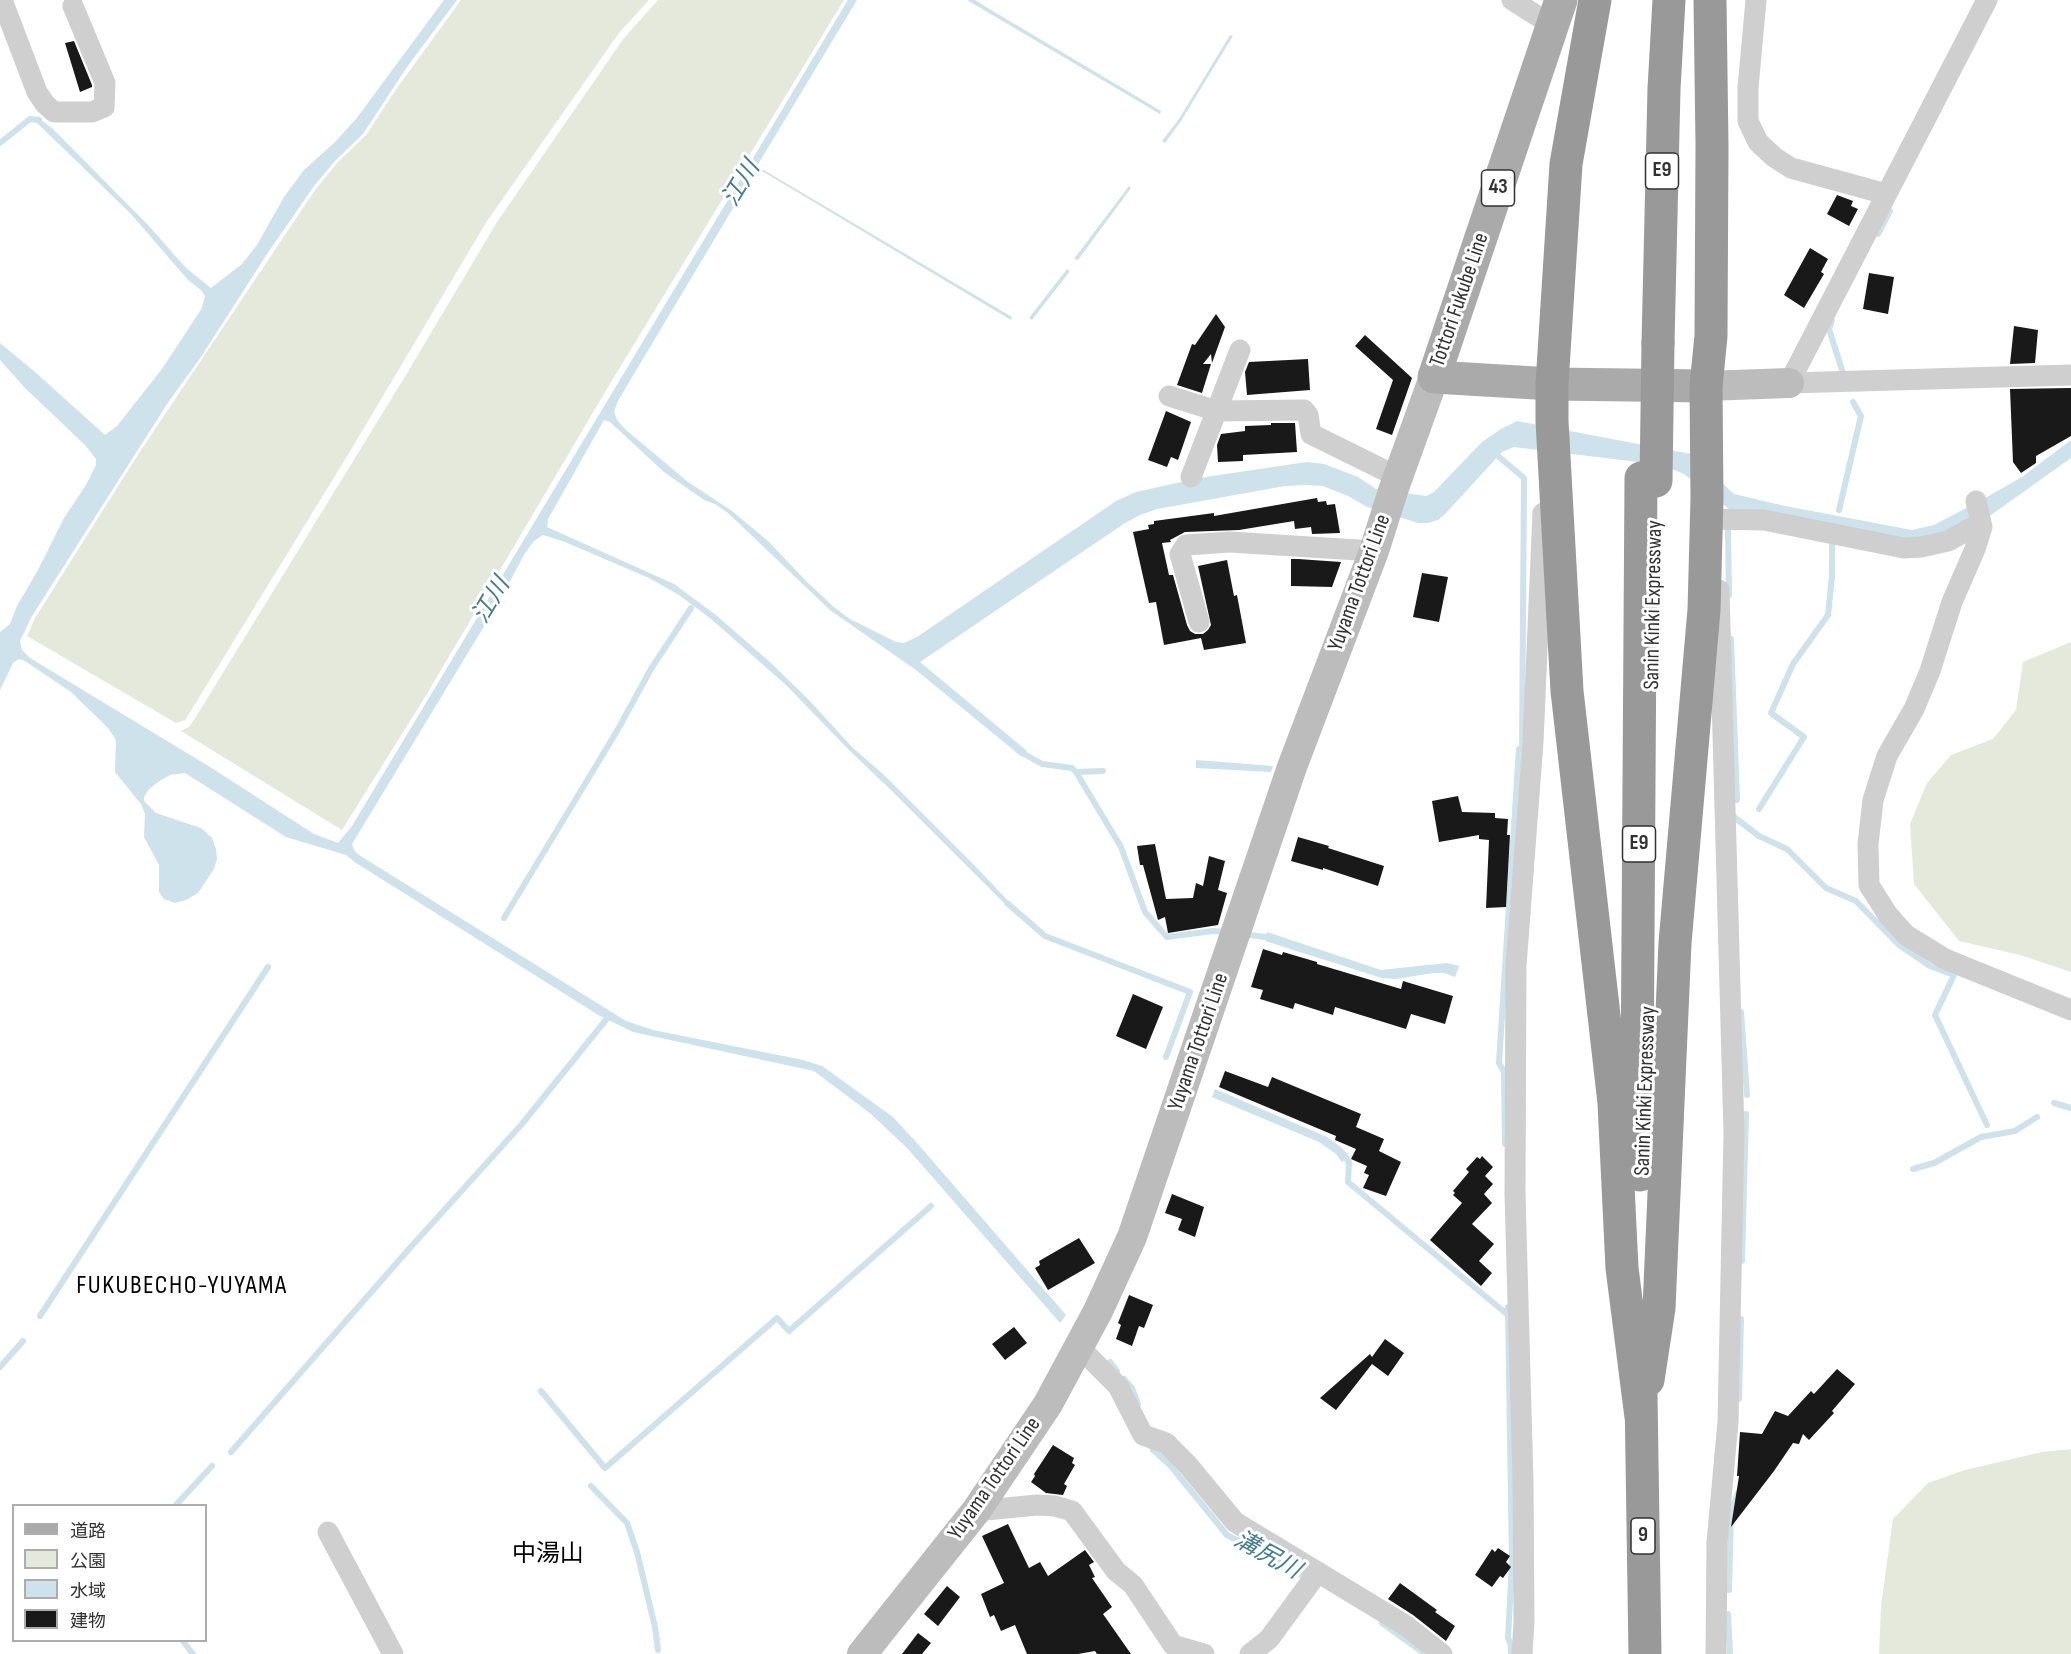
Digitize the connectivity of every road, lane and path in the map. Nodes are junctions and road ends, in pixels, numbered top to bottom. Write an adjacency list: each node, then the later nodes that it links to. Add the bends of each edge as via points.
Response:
1 (2, 0): 9 (street, via 45,105 54,112 92,112 104,107 105,83)
2 (1512, 0): 10 (street)
3 (1595, 0): 17 (highway, via 1566,164)
4 (1652, 0): 12 (highway, Sanin Kinki Expressway / E9, via 1647,59)
5 (1669, 0): 12 (highway, Sanin Kinki Expressway / E9)
6 (1710, 0): 18 (highway, via 1711,336)
7 (1756, 0): 11 (street, via 1748,88 1749,121 1758,142 1791,168)
8 (1987, 0): 11 (street)
9 (73, 6)
10 (1557, 13): 15 (main road, Tottori Fukube Line / 43)
11 (1886, 194): 16 (street)
12 (1651, 343): 31 (highway, Sanin Kinki Expressway / E9, via 1637,1087)
13 (1240, 350): 20 (street)
14 (2071, 375): 16 (street)
15 (1434, 377): 17 (main road, Tottori Fukube Line); 23 (main road, Yuyama Tottori Line)
16 (1788, 383): 18 (main road)
17 (1552, 384): 18 (main road, Tottori Fukube Line); 21 (highway)
18 (1706, 386): 25 (highway)
19 (1169, 396): 20 (street)
20 (1217, 411): 22 (street); 23 (street, via 1304,410 1311,434)
21 (1554, 473): 31 (highway, via 1567,691 1614,1103 1622,1268); 40 (street, via 1544,512 1533,742 1516,966)
22 (1191, 477)
23 (1398, 477): 27 (main road, Yuyama Tottori Line)
24 (1976, 501): 26 (street)
25 (1707, 508): 26 (street, via 1904,548 1948,541); 31 (highway, via 1704,610 1675,943 1659,1308); 42 (street, via 1718,537 1734,1133 1728,1422 1717,1542)
26 (1981, 523): 29 (street, via 1930,671 1887,756 1874,800 1868,844 1869,885 1906,935 1945,958)
27 (1374, 551): 28 (street, via 1230,542 1186,545 1180,554); 30 (main road, Yuyama Tottori Line, via 1292,767 1132,1237)
28 (1199, 622)
29 (2071, 1010)
30 (1079, 1347): 32 (main road, Yuyama Tottori Line, via 1048,1404); 34 (street, via 1118,1386 1143,1435 1166,1443 1235,1522)
31 (1641, 1417): 41 (highway, 9)
32 (976, 1511): 36 (main road, Yuyama Tottori Line); 37 (street, via 1037,1505 1072,1511 1116,1571 1133,1585 1173,1645)
33 (328, 1532): 35 (street)
34 (1318, 1572): 38 (street, via 1269,1639); 39 (street, via 1405,1625)
35 (393, 1654)
36 (862, 1654)
37 (1204, 1654)
38 (1250, 1654)
39 (1442, 1654)
40 (1522, 1654)
41 (1645, 1654)
42 (1716, 1654)

